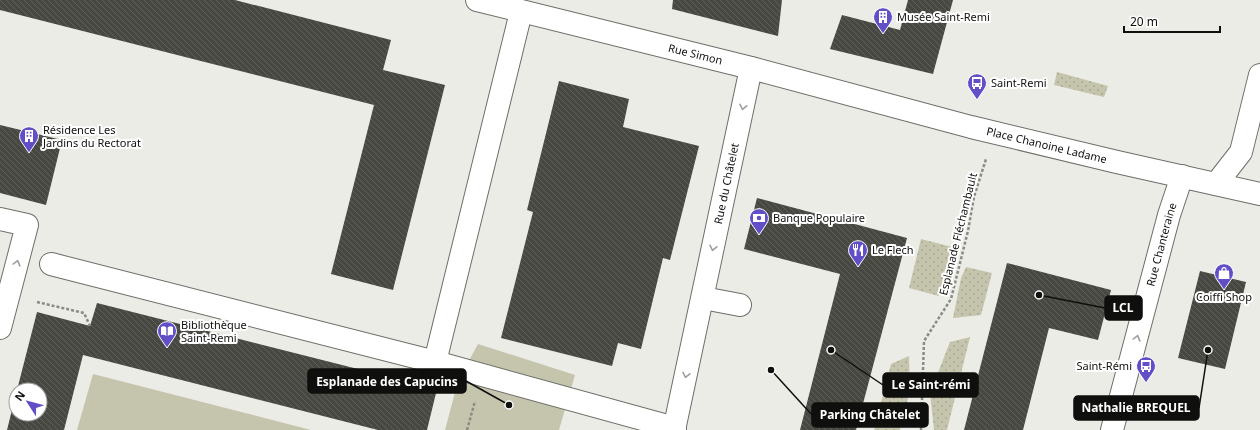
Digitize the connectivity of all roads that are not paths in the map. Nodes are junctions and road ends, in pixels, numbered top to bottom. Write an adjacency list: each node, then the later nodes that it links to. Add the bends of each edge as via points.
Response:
1 (477, 0): 2 (street, Rue Simon)
2 (521, 12): 3 (street, Rue Simon); 15 (street)
3 (751, 68): 5 (street, Rue Simon); 11 (street, Rue du Châtelet, one-way to 11)
4 (1260, 75): 7 (street, via 1241,152)
5 (913, 112): 6 (street, Place Chanoine Ladame)
6 (1182, 176): 7 (street, Place Chanoine Ladame); 17 (street, Rue Chanteraine, one-way to 6, via 1169,214)
7 (1216, 184): 8 (street, Place Chanoine Ladame)
8 (1260, 194)
9 (0, 219): 12 (street, one-way to 9, via 27,225)
10 (51, 264): 15 (street)
11 (702, 298): 13 (street); 16 (street, Rue du Châtelet, one-way to 16)
12 (4, 299): 14 (street)
13 (740, 305)
14 (0, 328)
15 (435, 362): 16 (street)
16 (675, 429)
17 (1112, 430)

